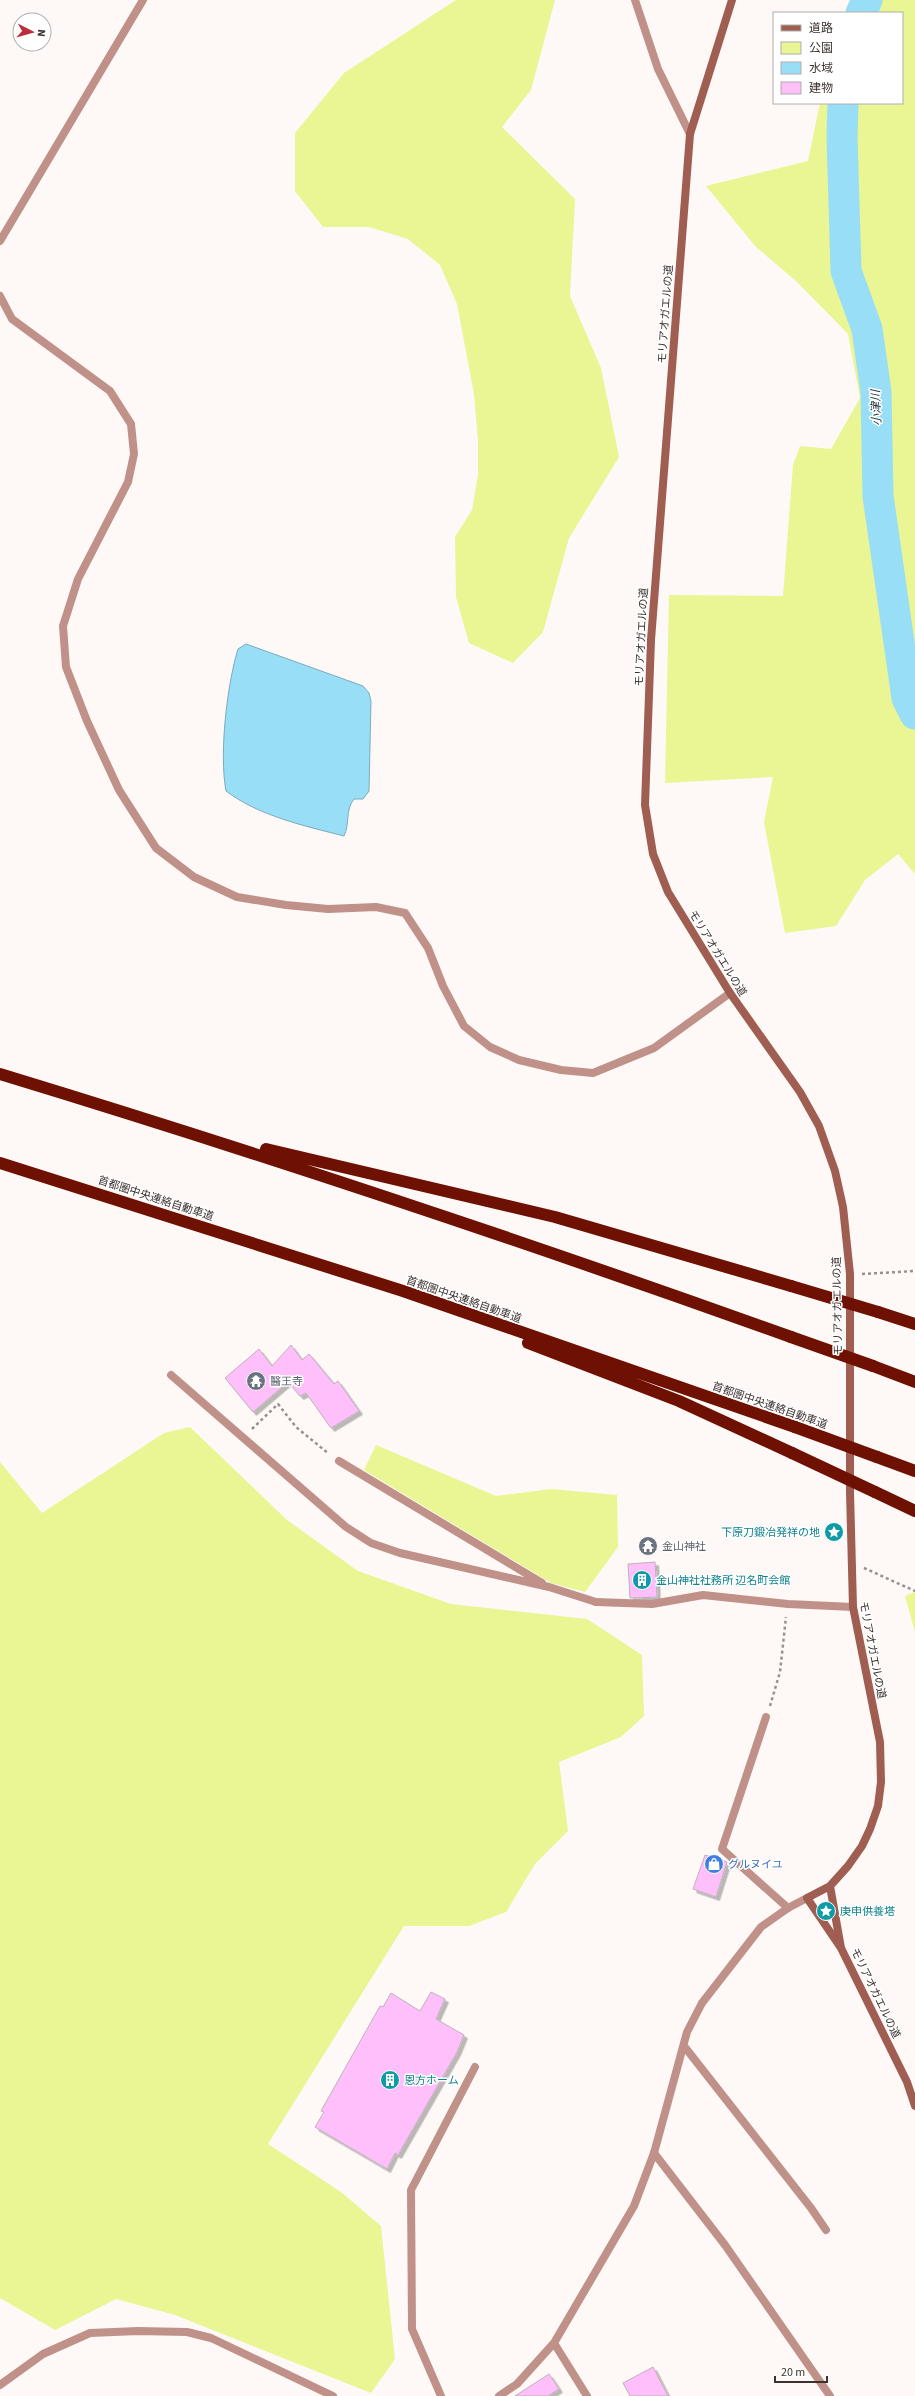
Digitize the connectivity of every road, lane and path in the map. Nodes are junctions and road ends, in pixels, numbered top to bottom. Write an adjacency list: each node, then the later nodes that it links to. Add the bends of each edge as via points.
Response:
1 (143, 0): 5 (street)
2 (635, 0): 4 (street, via 658,69)
3 (732, 0): 4 (street, モリアオガエルの道)
4 (690, 134): 7 (street, モリアオガエルの道, via 651,640 645,805 653,854 668,892)
5 (0, 241)
6 (0, 296): 7 (street, via 12,319 110,391 131,424 134,454 128,482 78,579 64,626 66,667 86,721 119,790 156,848 194,877 237,897 307,907 376,907 405,913 428,948 443,986 464,1026 490,1047 519,1060 561,1070 593,1073 654,1048)
7 (730, 993): 12 (street, モリアオガエルの道, via 800,1092 819,1126 835,1171 843,1207)
8 (0, 1074): 9 (highway)
9 (187, 1131): 14 (highway, bridge, via 555,1217); 16 (highway, bridge, via 440,1213)
10 (0, 1163): 13 (highway, 首都圏中央連絡自動車道)
11 (915, 1271): 12 (path)
12 (850, 1274): 22 (street, モリアオガエルの道)
13 (403, 1291): 20 (highway, 首都圏中央連絡自動車道, bridge); 21 (highway, bridge, via 477,1324 679,1401)
14 (915, 1324)
15 (171, 1374): 17 (street)
16 (915, 1382)
17 (243, 1437): 18 (path, via 278,1404 296,1427); 23 (street, via 346,1527 371,1543 400,1553)
18 (318, 1445)
19 (339, 1461): 23 (street)
20 (915, 1471)
21 (915, 1510)
22 (851, 1562): 24 (path); 26 (street, モリアオガエルの道)
23 (549, 1588): 25 (street, via 596,1602 652,1604 703,1595)
24 (915, 1591)
25 (788, 1604): 26 (street); 27 (path, via 780,1672)
26 (853, 1607): 28 (street, モリアオガエルの道, via 880,1742 881,1782 878,1806 870,1829 848,1866)
27 (766, 1717): 30 (street, via 722,1849)
28 (830, 1886): 29 (street, モリアオガエルの道); 31 (street, モリアオガエルの道)
29 (808, 1898): 30 (street); 31 (street)
30 (788, 1908): 32 (street, via 761,1927 722,1976 692,2020)
31 (841, 1948): 34 (street, モリアオガエルの道, via 907,2082)
32 (684, 2046): 35 (street); 36 (street)
33 (475, 2067): 40 (street, via 411,2190 412,2329)
34 (915, 2106)
35 (654, 2153): 37 (street, via 634,2206); 43 (street, via 725,2245)
36 (826, 2230)
37 (554, 2343): 41 (street, via 517,2384); 42 (street)
38 (0, 2385): 39 (street, via 43,2354 90,2333 187,2332 211,2338)
39 (333, 2396)
40 (441, 2396)
41 (499, 2396)
42 (587, 2396)
43 (830, 2396)

